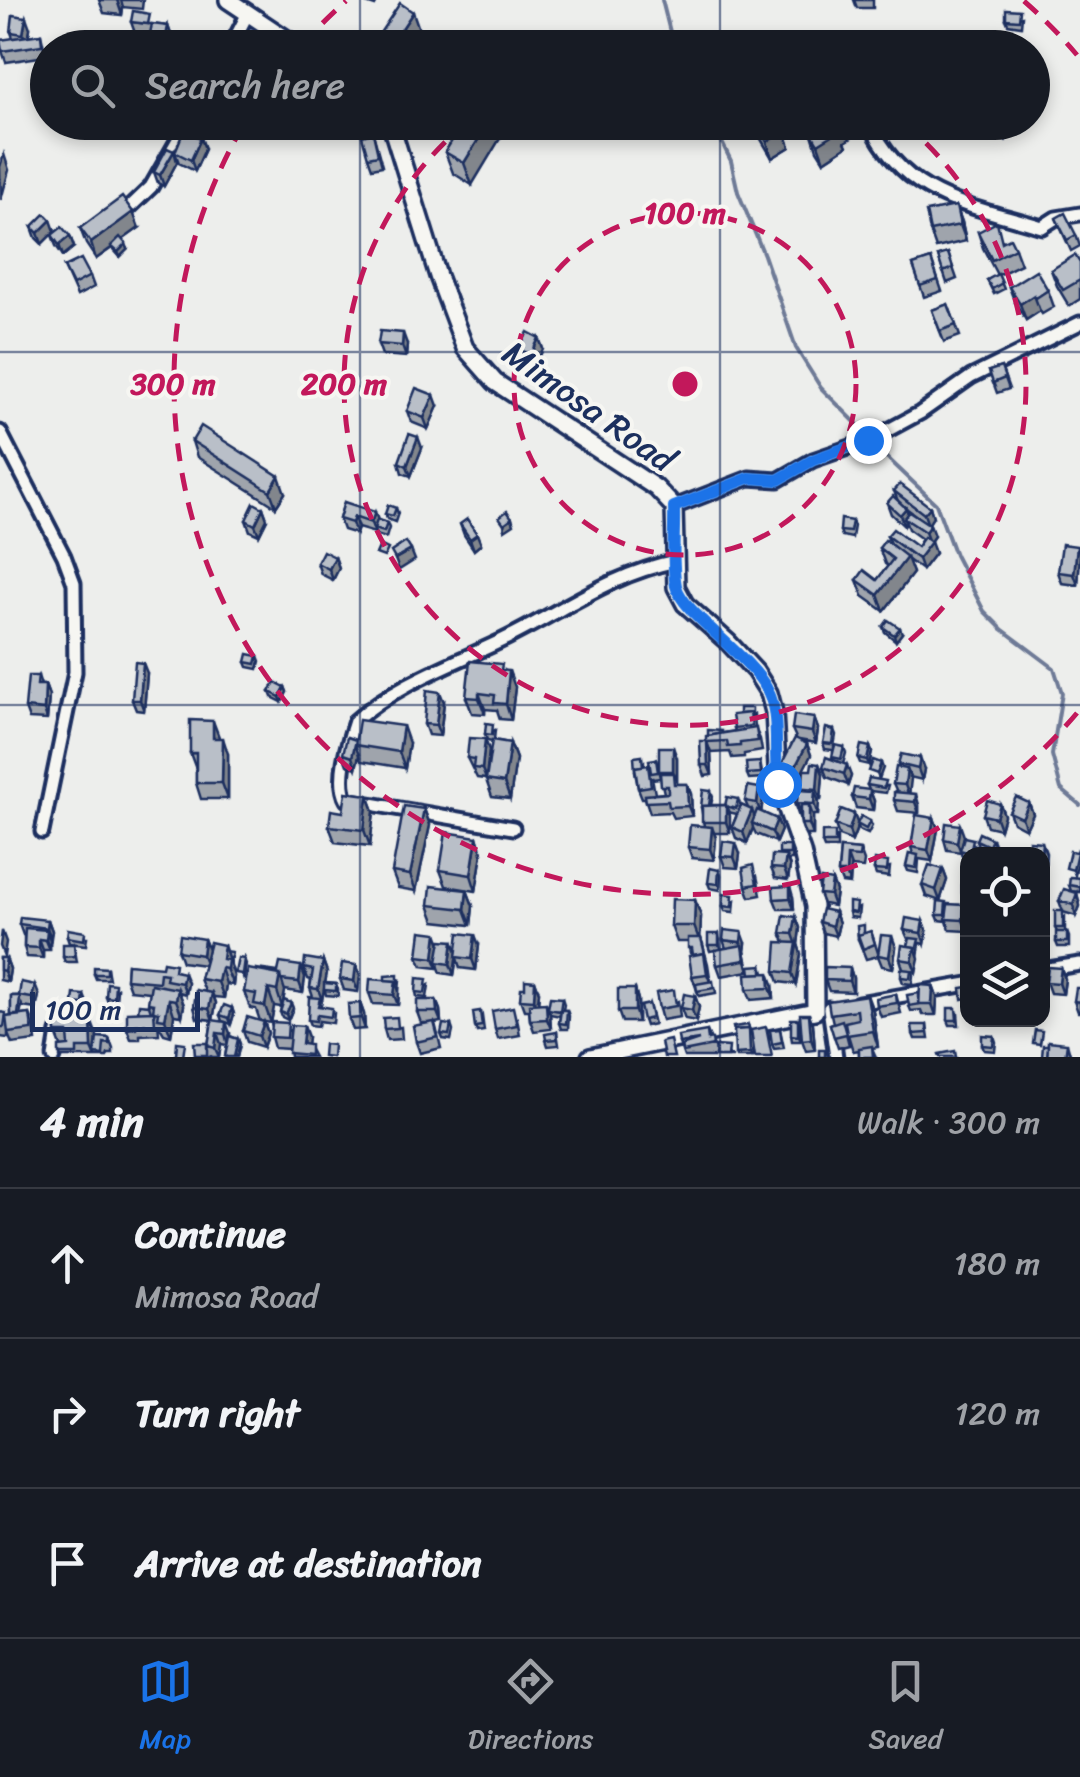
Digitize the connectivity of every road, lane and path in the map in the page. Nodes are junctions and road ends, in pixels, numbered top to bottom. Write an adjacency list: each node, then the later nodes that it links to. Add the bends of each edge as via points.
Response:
1 (228, 0): 2 (street)
2 (248, 13): 3 (street); 4 (street)
3 (239, 30)
4 (273, 30)
5 (177, 140): 8 (street, via 150,187)
6 (396, 140): 12 (street, Mimosa Road, via 456,330 472,357 495,382 656,488)
7 (879, 140): 9 (street, via 927,191 1042,227)
8 (127, 210)
9 (1080, 214)
10 (1080, 322): 12 (street, via 868,440 778,480 749,478)
11 (0, 432): 15 (street, via 74,583 75,672)
12 (674, 507): 13 (street, Mimosa Road)
13 (676, 562): 14 (street, via 613,580 423,678 355,721 344,773 347,800); 19 (street, Mimosa Road, via 676,587 685,604 728,642 769,693 778,784 814,906)
14 (513, 828)
15 (42, 832)
16 (1080, 964): 17 (street)
17 (1050, 969)
18 (960, 985): 19 (street)
19 (822, 1009): 22 (street); 23 (street)
20 (58, 1032): 21 (street)
21 (54, 1057)
22 (590, 1057)
23 (836, 1057)

